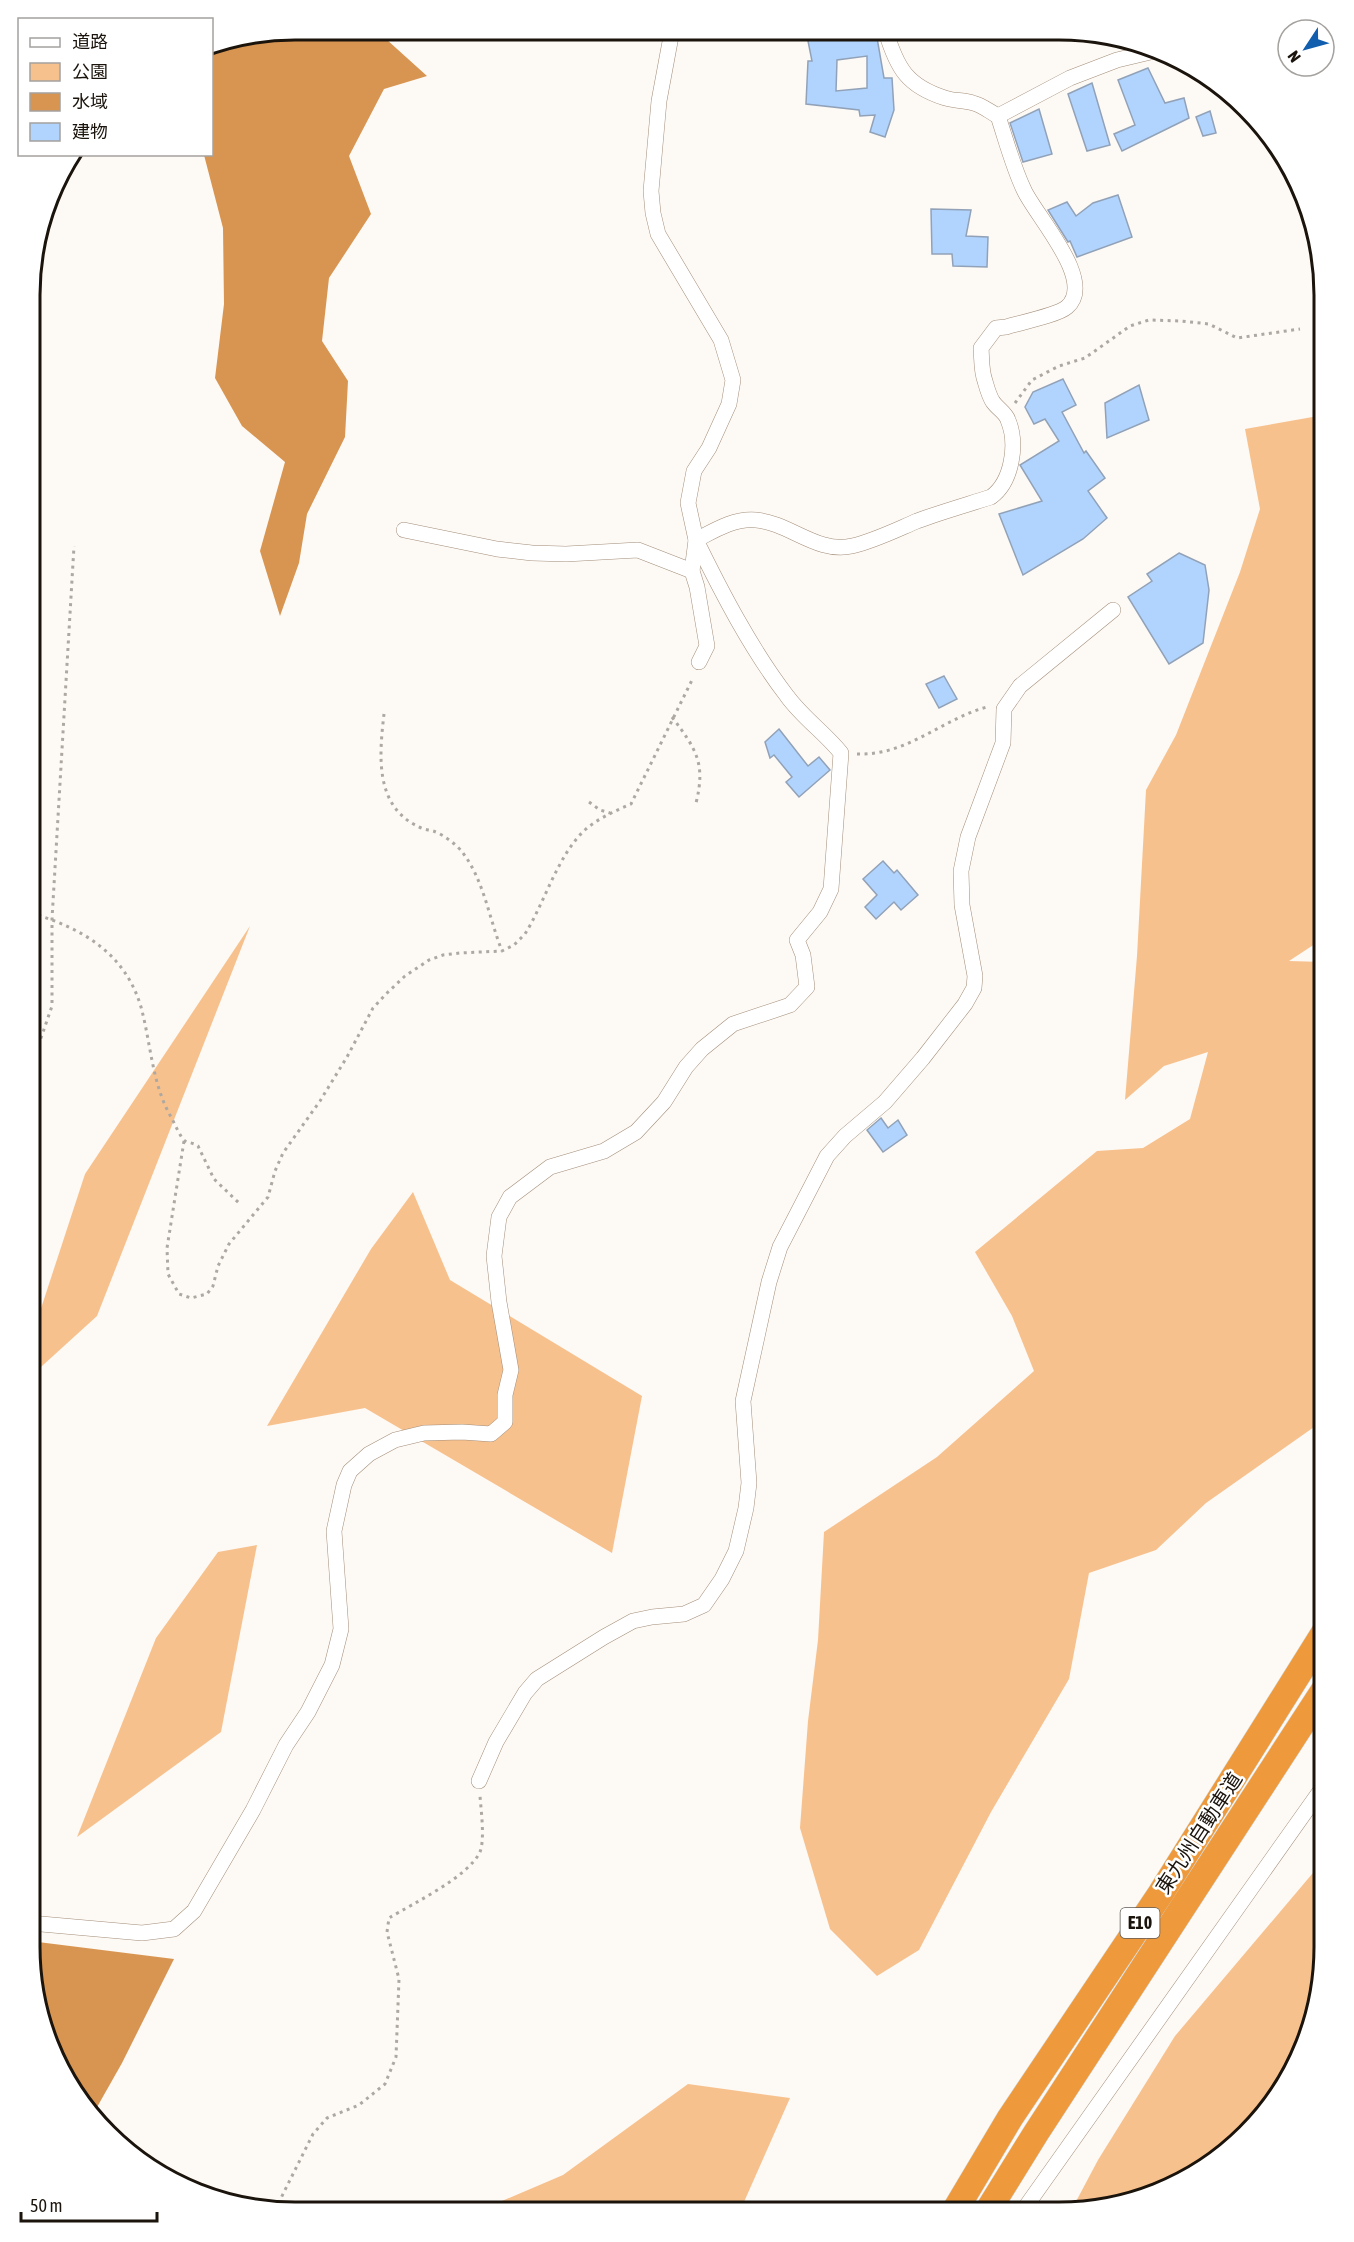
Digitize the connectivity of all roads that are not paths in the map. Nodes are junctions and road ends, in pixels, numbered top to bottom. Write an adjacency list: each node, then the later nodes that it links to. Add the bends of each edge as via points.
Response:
1 (670, 40): 6 (street, via 659,101 651,191 653,213 658,234 721,340 733,380 729,404 694,471 688,503)
2 (888, 40): 4 (street, via 893,55 916,86 946,98 975,103)
3 (1141, 54): 4 (street, via 1070,78)
4 (998, 116): 6 (street, via 1022,188 1068,259 1076,284 1074,298 1066,308 996,328 981,348 985,381 993,402 1008,418 1011,434 1012,453 1001,490 991,497 852,546 820,545 777,525 755,520 728,524)
5 (404, 530): 7 (street, via 532,553 638,550)
6 (696, 540): 7 (street); 14 (street, via 753,645 786,695 841,753 831,889 820,912 797,940 807,987 790,1005 733,1024 702,1049 636,1132 604,1151 550,1167 510,1197 499,1217 494,1256 511,1370 505,1395 505,1422 491,1434 424,1433 395,1440 369,1454 350,1471 334,1531 342,1629 332,1665 194,1911 174,1929 142,1933)
7 (692, 570): 9 (street, via 706,646)
8 (1113, 610): 12 (street, via 1020,686 1004,709 1003,744 968,837 961,871 974,988 885,1102 827,1156 780,1247 744,1401 749,1483 746,1508 736,1551 722,1579 704,1605 684,1614 633,1621 537,1679 496,1742)
9 (699, 662)
10 (1314, 1647): 15 (highway, 東九州自動車道 / E10, via 1161,1893 1010,2118)
11 (1314, 1704): 16 (highway, 東九州自動車道 / E10)
12 (479, 1781)
13 (1314, 1801): 17 (street)
14 (40, 1924)
15 (960, 2202)
16 (993, 2202)
17 (1029, 2202)

